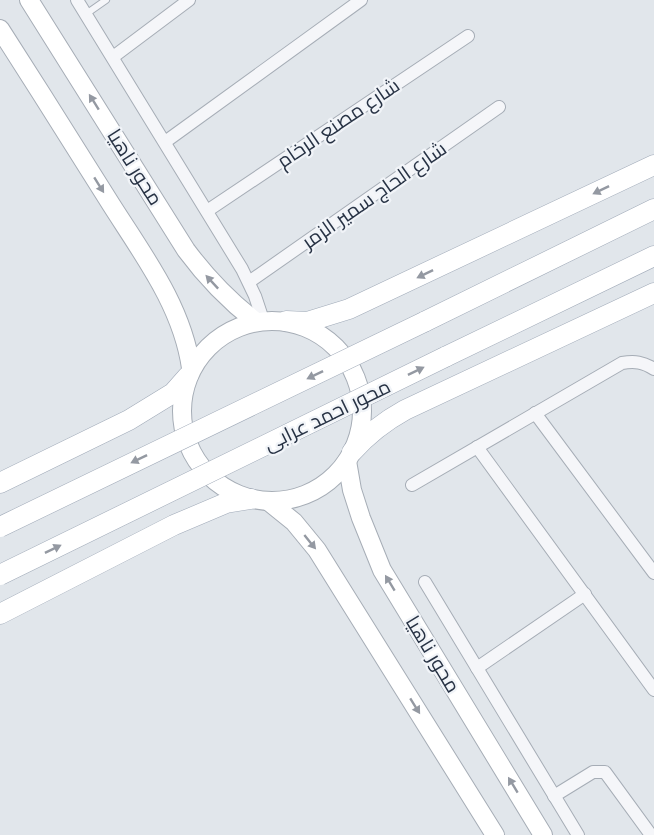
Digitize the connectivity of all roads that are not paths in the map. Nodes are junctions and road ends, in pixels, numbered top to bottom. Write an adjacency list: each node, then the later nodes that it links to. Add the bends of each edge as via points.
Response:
1 (29, 0): 18 (main road, محور ناهيا, one-way to 1, via 230,302 186,250)
2 (77, 0): 6 (street)
3 (106, 0): 6 (lane)
4 (189, 0): 9 (street)
5 (362, 0): 11 (street)
6 (86, 14): 9 (street)
7 (0, 29): 21 (main road, محور ناهيا, one-way to 21, via 158,279 180,323 188,347)
8 (468, 36): 14 (street, شارع مصنع الرخام)
9 (113, 57): 11 (street)
10 (499, 107): 16 (street, شارع الحاج سمير الزمر)
11 (165, 142): 14 (street)
12 (654, 165): 19 (main road, one-way to 19, via 349,309 307,322)
13 (654, 209): 28 (main road, one-way to 28, bridge)
14 (207, 211): 16 (street)
15 (654, 256): 30 (main road, محور احمد عرابى, one-way to 15, bridge)
16 (249, 282): 18 (street)
17 (654, 293): 24 (main road, via 405,410 364,439)
18 (259, 321): 19 (main road); 21 (main road, via 218,337)
19 (286, 321): 24 (main road, via 303,325 332,343 352,370 359,386 362,420)
20 (654, 369): 22 (street, via 634,361 622,363)
21 (190, 372): 25 (main road, via 173,393 129,420); 27 (main road, via 183,392 183,427 195,459 219,485)
22 (535, 413): 23 (street); 29 (street)
23 (477, 447): 26 (street); 32 (street)
24 (350, 457): 27 (main road, via 332,478 313,491 291,499); 38 (main road, محور ناهيا, one-way to 24, via 382,570 352,490)
25 (0, 483)
26 (412, 485)
27 (260, 500): 33 (main road, via 226,503 166,529); 37 (main road, one-way to 37, via 294,522 317,550)
28 (0, 527)
29 (654, 573)
30 (0, 575)
31 (425, 582): 34 (street)
32 (585, 594): 34 (street); 35 (street)
33 (0, 614)
34 (477, 668): 36 (street)
35 (652, 683)
36 (554, 796): 39 (street); 40 (street, via 593,772 605,772)
37 (495, 835)
38 (543, 835)
39 (578, 835)
40 (651, 835)

